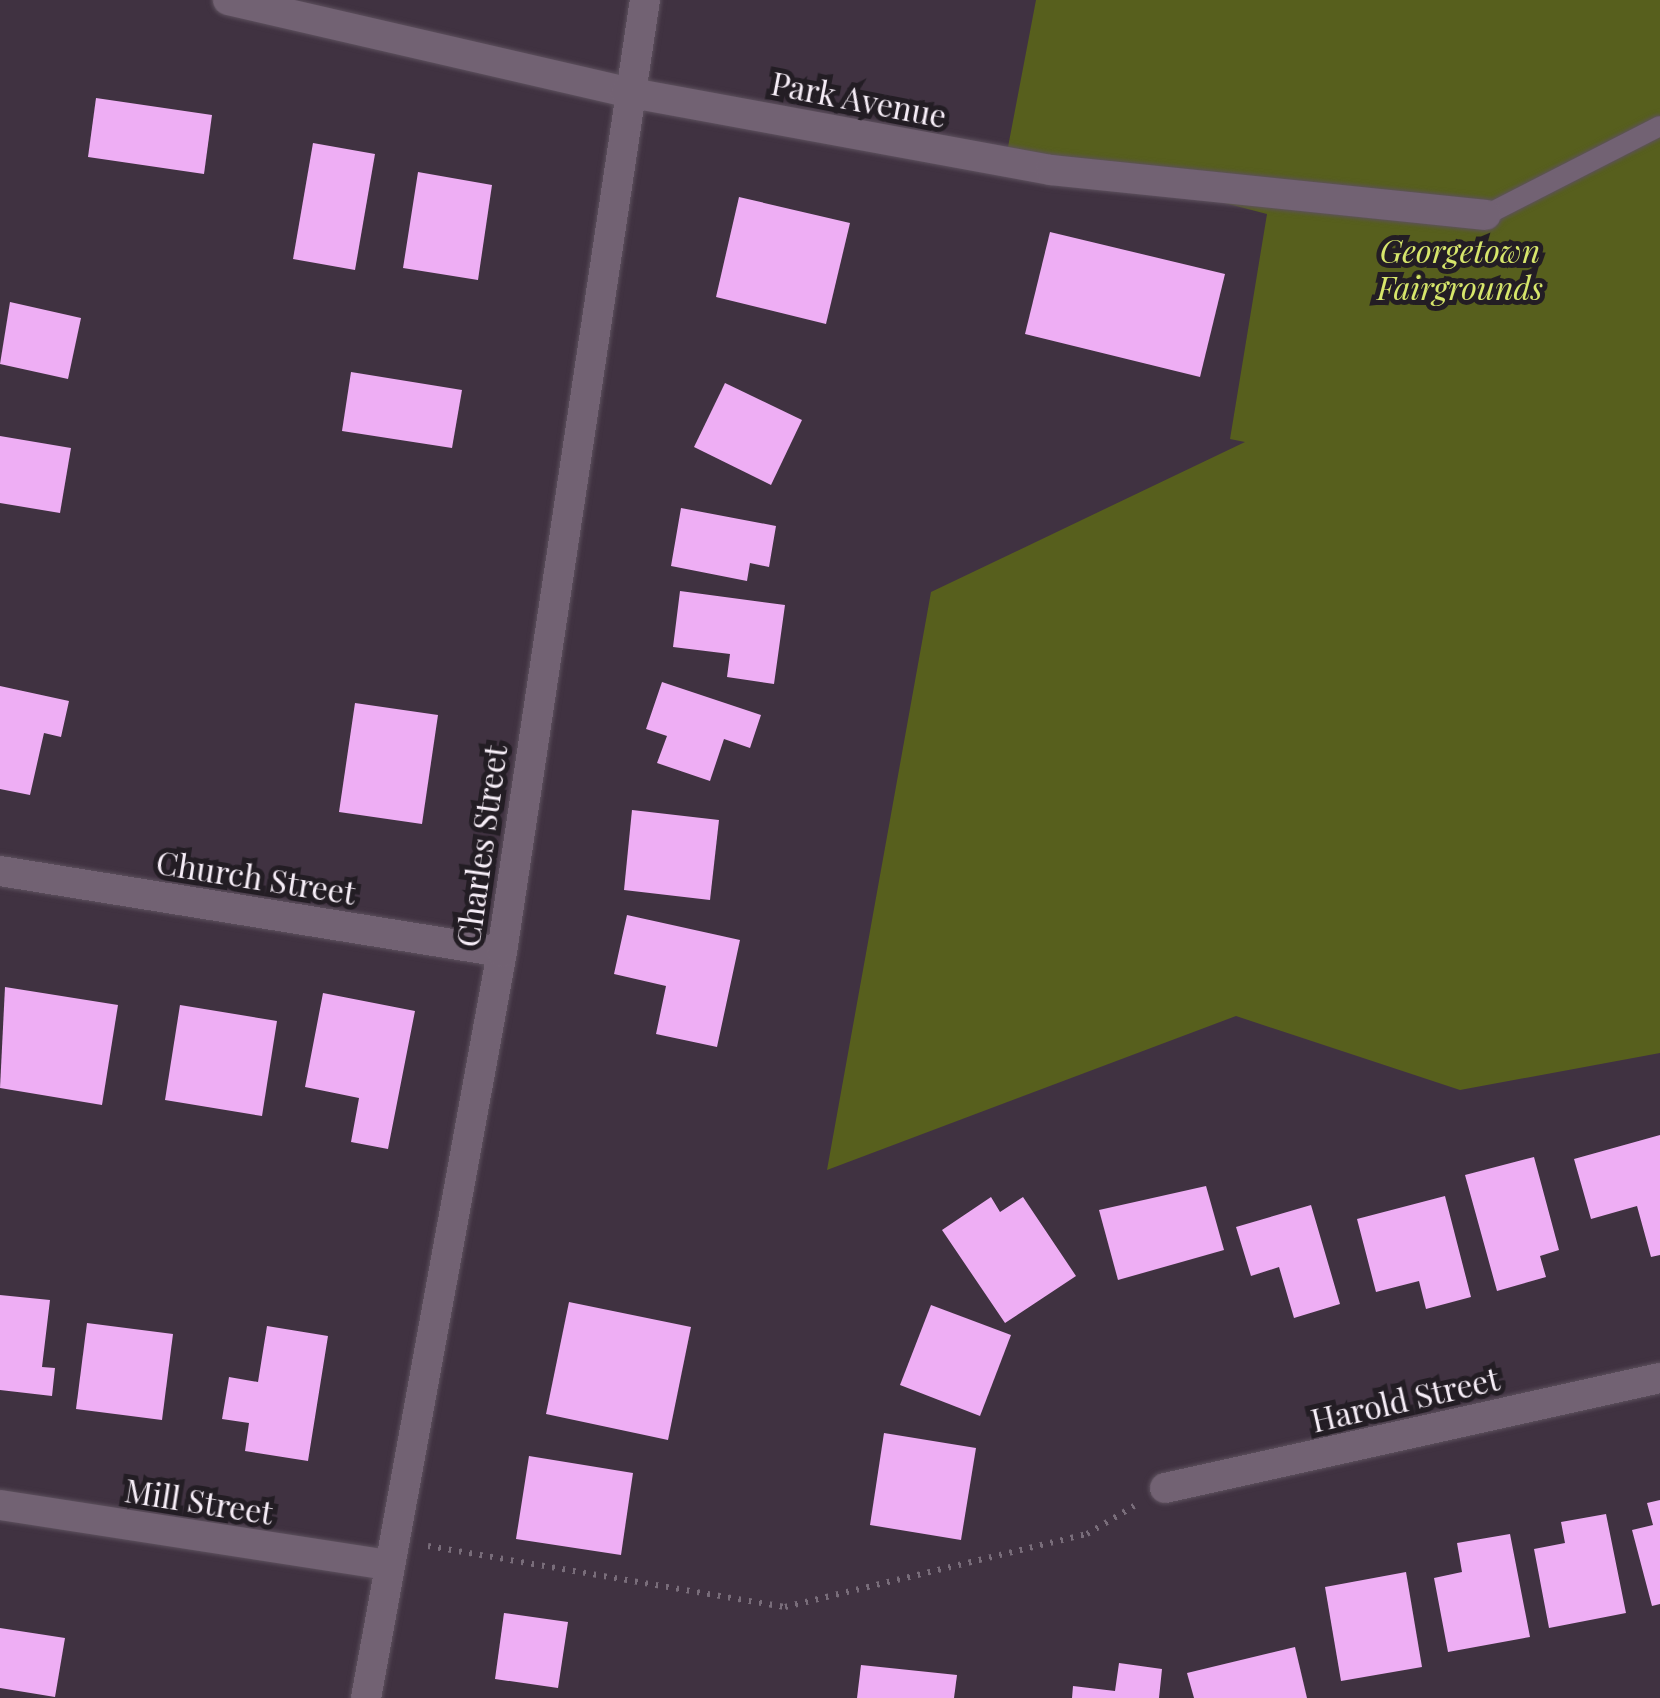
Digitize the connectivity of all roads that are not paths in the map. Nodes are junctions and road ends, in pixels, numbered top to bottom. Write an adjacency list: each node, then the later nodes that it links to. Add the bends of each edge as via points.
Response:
1 (228, 0): 3 (street, Park Avenue)
2 (645, 0): 3 (street, Charles Street)
3 (626, 92): 5 (street, Park Avenue, via 1051,170); 7 (street, Charles Street)
4 (1660, 126): 5 (lane)
5 (1486, 215)
6 (0, 871): 7 (street, Church Street)
7 (502, 952): 11 (street, Charles Street)
8 (1660, 1378): 9 (street, Harold Street)
9 (1164, 1488)
10 (0, 1505): 11 (street, Mill Street)
11 (390, 1553): 12 (street, Charles Street)
12 (366, 1698)

